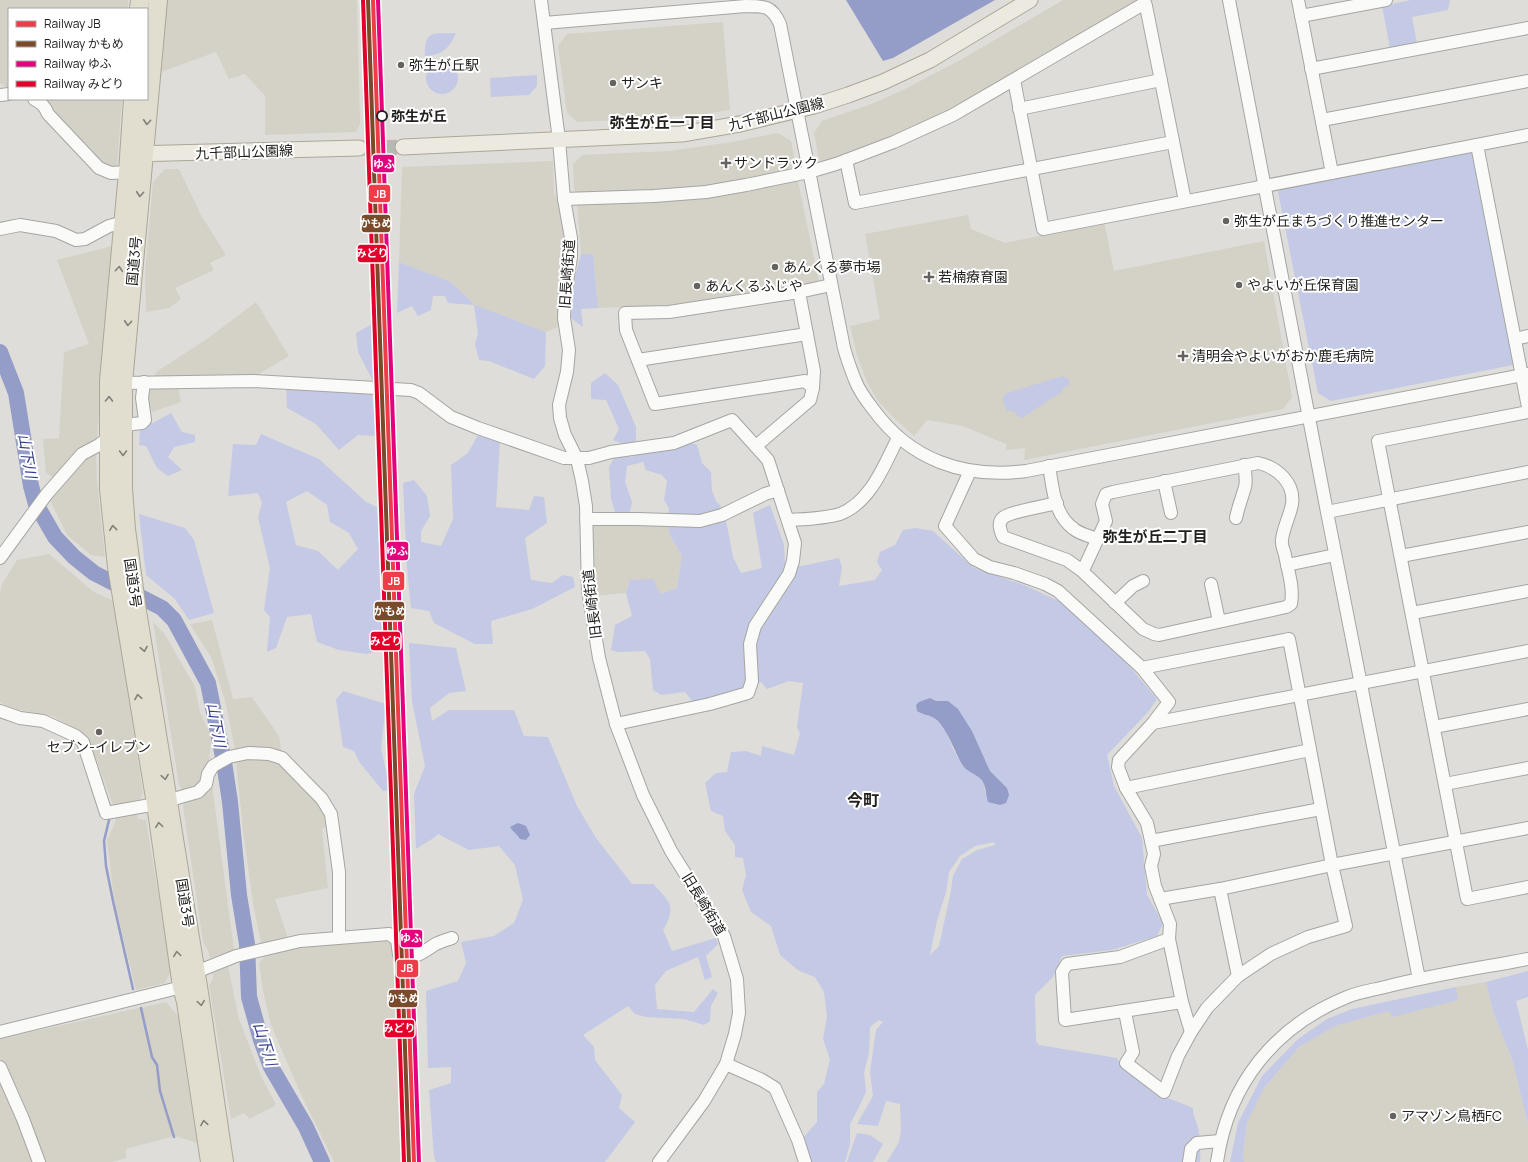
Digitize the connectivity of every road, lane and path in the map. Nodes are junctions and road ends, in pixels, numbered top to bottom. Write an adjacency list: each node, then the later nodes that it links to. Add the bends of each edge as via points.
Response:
1 (158, 0): 11 (highway, 国道3号, one-way to 11)
2 (541, 0): 8 (street, 旧長崎街道)
3 (1030, 0): 19 (main road, 九千部山公園線, via 930,60 883,82)
4 (1229, 0): 33 (street)
5 (1298, 0): 7 (street)
6 (1386, 0): 7 (street)
7 (1301, 16): 10 (street)
8 (544, 23): 19 (street, via 764,6 775,13 780,24); 22 (street, 旧長崎街道)
9 (1528, 28): 10 (street)
10 (1311, 69): 20 (street)
11 (148, 74)
12 (1014, 80): 13 (street, via 1145,3); 18 (street); 28 (street, via 953,115 894,142)
13 (1161, 80): 18 (street); 23 (street)
14 (1528, 81): 20 (street)
15 (36, 100): 30 (street, via 46,108 48,114 99,168 111,173)
16 (133, 100): 27 (highway, 国道3号)
17 (144, 100): 27 (highway, 国道3号, one-way to 27)
18 (1019, 109): 29 (street)
19 (797, 110): 22 (main road, 九千部山公園線, via 740,124 682,134); 31 (street)
20 (1322, 120): 32 (street)
21 (1528, 135): 24 (street)
22 (559, 140): 25 (main road, 九千部山公園線); 34 (street, 旧長崎街道)
23 (1173, 142): 29 (street); 35 (street)
24 (1477, 145): 32 (street); 42 (street)
25 (402, 146)
26 (359, 148): 27 (main road, 九千部山公園線)
27 (137, 155): 30 (highway, 国道3号); 46 (highway, 国道3号, one-way to 46)
28 (846, 160): 29 (street, via 855,203); 31 (street)
29 (1031, 169): 35 (street, via 1043,229)
30 (128, 172): 36 (highway, 国道3号)
31 (809, 172): 34 (street, via 706,192); 38 (street)
32 (1332, 173): 33 (street)
33 (1264, 186): 35 (street); 50 (street)
34 (564, 199): 55 (street, 旧長崎街道, via 571,238 564,318 569,350 559,405 565,435)
35 (1185, 201)
36 (124, 222): 37 (street, via 109,226 85,239 76,240 56,231 20,225); 52 (highway, 国道3号, one-way to 36, via 109,382)
37 (0, 229)
38 (831, 285): 39 (street); 53 (street, via 844,348 855,381 879,417)
39 (799, 292): 40 (street); 43 (street, via 668,312 625,313 626,330)
40 (807, 334): 43 (street); 47 (street, via 814,371)
41 (1528, 336): 42 (street)
42 (1515, 339): 44 (street)
43 (638, 360): 47 (street, via 655,404 805,381)
44 (1525, 375): 48 (street); 50 (street)
45 (144, 382): 46 (street); 51 (street, via 142,398 145,420); 55 (street, via 252,381 411,390 451,416 473,426 564,458)
46 (123, 383): 51 (highway, 国道3号)
47 (813, 388): 54 (street, via 810,400)
48 (1528, 407)
49 (1528, 412): 62 (street, via 1378,441)
50 (1309, 416): 57 (street); 64 (street)
51 (124, 426): 52 (street); 75 (highway, 国道3号, one-way to 75)
52 (108, 438): 73 (street, via 82,454 44,498); 75 (highway, 国道3号, one-way to 52, via 109,489)
53 (898, 438): 58 (street, via 924,455); 68 (street, via 874,484 861,501 840,514)
54 (756, 446): 55 (street, via 732,420 674,443); 61 (street, via 768,460)
55 (577, 459): 67 (street, 旧長崎街道)
56 (1244, 465): 60 (street); 66 (street, via 1245,487); 74 (street, via 1258,463 1271,467 1284,477 1290,490 1292,504 1282,540)
57 (1049, 466): 58 (street, via 1010,473); 63 (street)
58 (970, 471): 84 (street, via 945,526 974,559 1058,591)
59 (1528, 472): 62 (street)
60 (1164, 481): 65 (street); 70 (street, via 1106,494 1102,504 1106,521)
61 (778, 490): 67 (street, via 764,494 722,515 700,521); 68 (street)
62 (1390, 499): 64 (street); 72 (street)
63 (1057, 503): 70 (street, via 1064,520 1075,530); 76 (street, via 1004,517 1000,523 1000,531 1003,537 1011,541 1067,560)
64 (1327, 512): 71 (street)
65 (1171, 513)
66 (1236, 518)
67 (586, 520): 91 (street, 旧長崎街道, via 588,590 599,658)
68 (788, 520): 91 (street, via 795,543 793,561 789,574 755,626 750,644 752,681 748,693 710,704)
69 (1528, 532): 72 (street)
70 (1097, 539): 76 (street)
71 (1335, 555): 74 (street); 86 (street)
72 (1401, 556): 81 (street)
73 (0, 558)
74 (1287, 565): 82 (street, via 1292,592 1290,604)
75 (124, 570): 97 (highway, 国道3号)
76 (1081, 570): 80 (street)
77 (1143, 581): 80 (street, via 1133,586)
78 (1210, 584): 82 (street)
79 (1528, 591): 81 (street)
80 (1115, 603): 82 (street, via 1143,629 1159,635)
81 (1412, 613): 85 (street)
82 (1219, 621)
83 (1528, 651): 85 (street)
84 (1142, 668): 87 (street, via 1289,639); 90 (street, via 1169,702)
85 (1424, 671): 86 (street); 92 (street)
86 (1360, 684): 87 (street); 102 (street)
87 (1299, 695): 90 (street); 93 (street)
88 (1528, 709): 92 (street)
89 (0, 711): 97 (street, via 20,718 43,721 76,736 83,742 110,812)
90 (1153, 723): 96 (street, via 1119,760 1118,767)
91 (616, 724): 119 (street, 旧長崎街道, via 642,795 671,851 726,942 737,979 739,1013)
92 (1434, 727): 95 (street)
93 (1310, 750): 96 (street); 98 (street)
94 (1528, 768): 95 (street)
95 (1446, 784): 101 (street)
96 (1126, 788): 100 (street, via 1143,814)
97 (162, 802): 107 (street, via 198,792 206,784 213,766 229,757 248,753 269,754 282,758 322,799 331,814 339,872); 111 (highway, 国道3号); 114 (highway, 国道3号, one-way to 97)
98 (1322, 809): 100 (street); 103 (street)
99 (1528, 828): 101 (street)
100 (1151, 841): 106 (street, via 1154,854 1151,866)
101 (1457, 842): 102 (street); 104 (street, via 1467,899)
102 (1394, 853): 103 (street); 113 (street)
103 (1332, 865): 105 (street); 112 (street, via 1346,926 1308,937 1271,954)
104 (1528, 887)
105 (1220, 889): 106 (street); 112 (street)
106 (1160, 899): 109 (street, via 1170,924)
107 (339, 937): 108 (street, via 389,934 397,940 399,955 407,957 420,955); 111 (street, via 300,941 236,956)
108 (452, 938)
109 (1170, 939): 115 (street); 116 (street, via 1120,956 1067,964 1064,968 1062,972 1065,1020)
110 (1528, 959): 113 (street)
111 (196, 972): 114 (street); 124 (highway, 国道3号, one-way to 124)
112 (1238, 976): 118 (street, via 1207,1008)
113 (1419, 979): 121 (street, via 1348,996 1306,1018 1286,1032 1254,1066 1237,1098)
114 (182, 988): 117 (street); 123 (highway, 国道3号, one-way to 114)
115 (1182, 1002): 116 (street); 118 (street)
116 (1125, 1012): 118 (street, via 1133,1052 1126,1063 1164,1092 1178,1056)
117 (0, 1032)
118 (1191, 1032)
119 (726, 1064): 125 (street, 旧長崎街道, via 704,1101); 126 (street, via 775,1088)
120 (0, 1067): 122 (street)
121 (1220, 1141): 127 (street, via 1197,1143 1191,1149); 128 (street)
122 (39, 1162)
123 (210, 1162)
124 (224, 1162)
125 (659, 1162)
126 (805, 1162)
127 (1189, 1162)
128 (1217, 1162)

